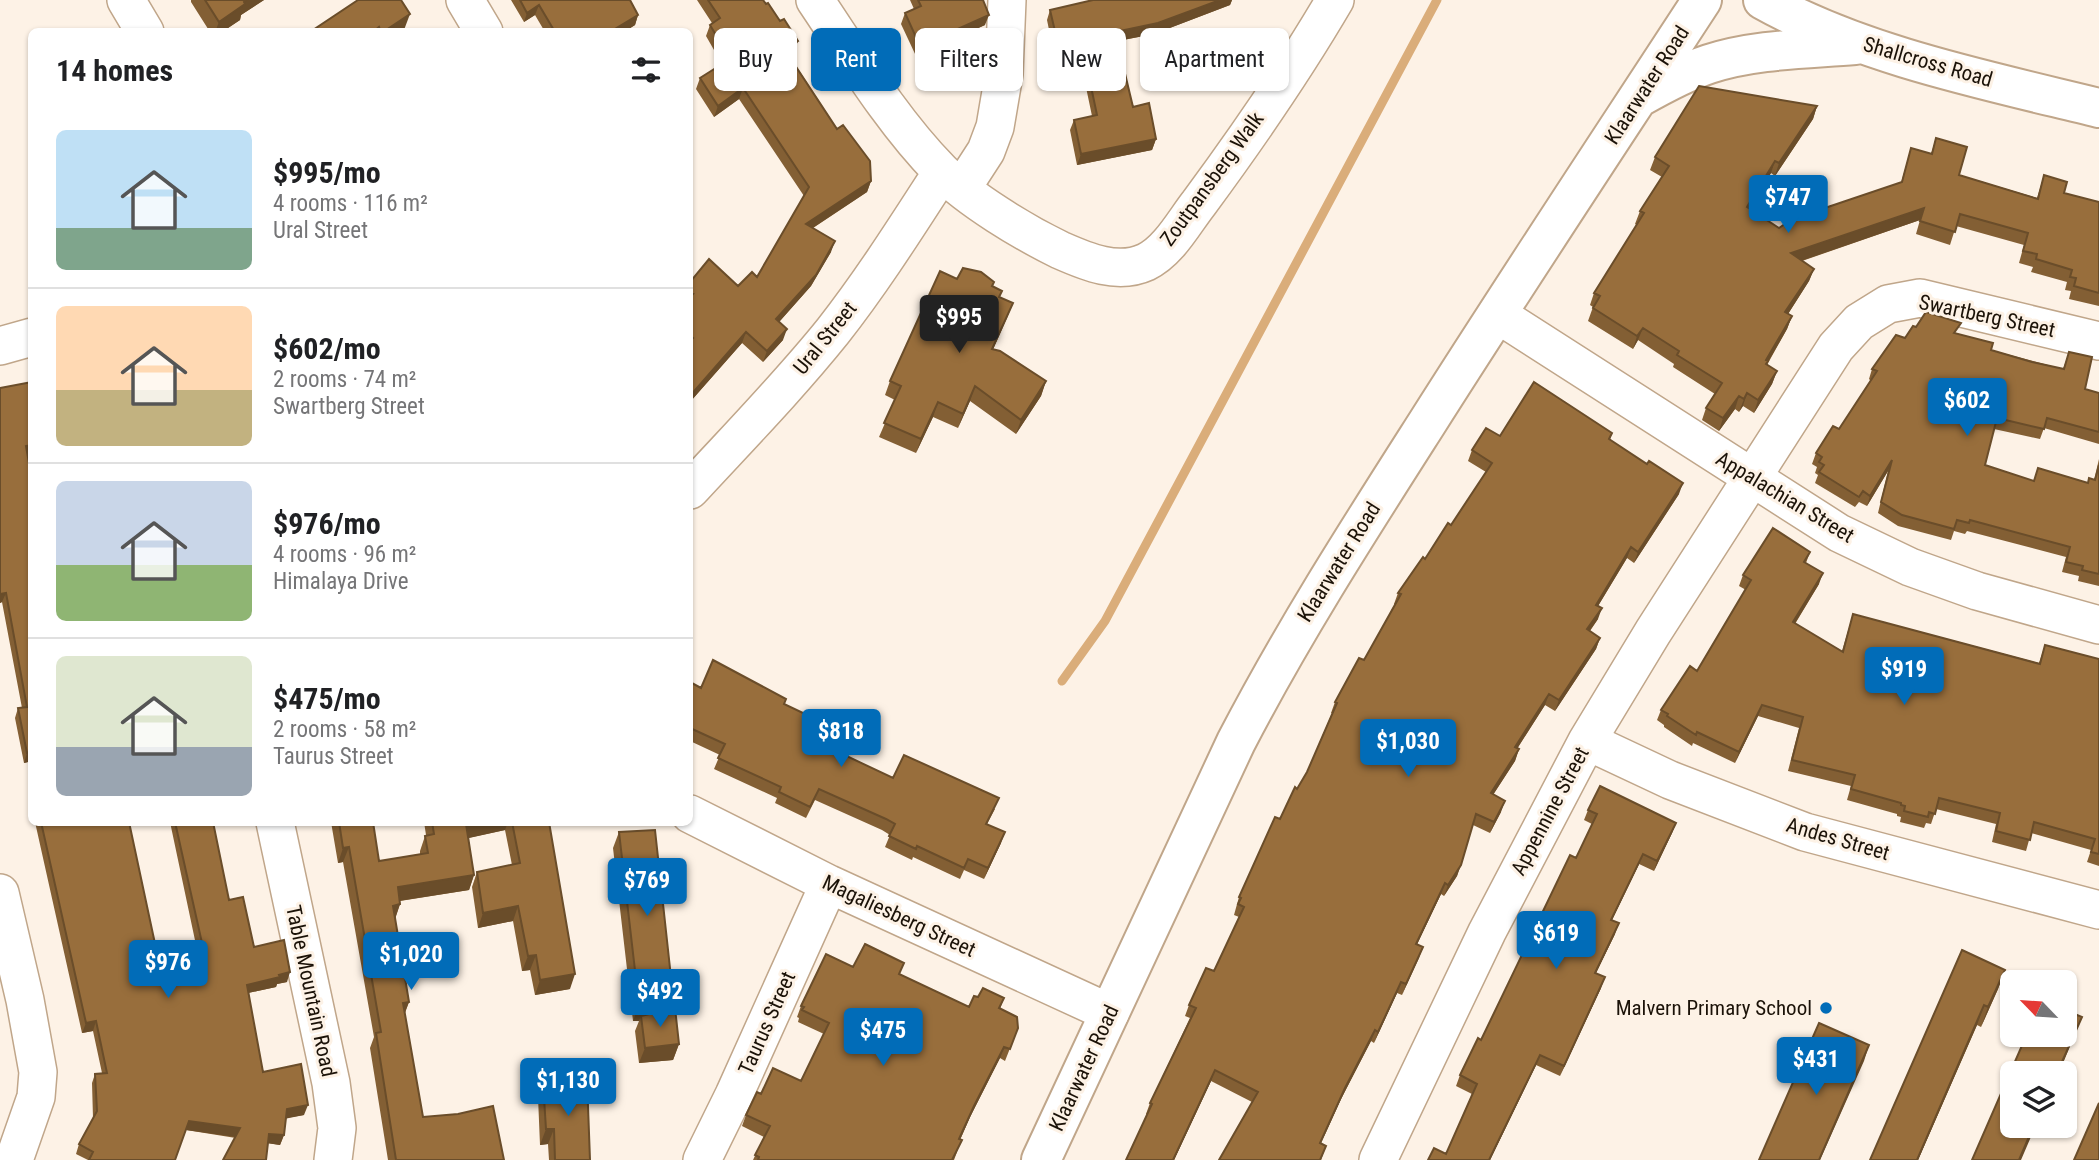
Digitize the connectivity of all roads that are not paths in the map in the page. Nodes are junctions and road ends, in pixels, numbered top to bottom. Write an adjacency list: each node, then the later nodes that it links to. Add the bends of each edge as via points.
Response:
1 (126, 0): 8 (street)
2 (465, 0): 9 (street)
3 (815, 0): 13 (street, Zoutpansberg Walk, via 898,120)
4 (1007, 0): 13 (street, Ural Street, via 1004,74 995,127 986,151)
5 (1335, 0): 13 (street, Zoutpansberg Walk, via 1222,172 1169,243 1148,261 1126,269 1074,256 996,214)
6 (1702, 0): 11 (street, Klaarwater Road)
7 (1763, 0): 10 (street, Shallcross Road, via 1823,30)
8 (143, 28)
9 (482, 28)
10 (1864, 44): 11 (street, via 1752,54 1711,63 1674,77); 12 (street, Shallcross Road)
11 (1639, 98): 14 (street, Klaarwater Road)
12 (2099, 108)
13 (952, 180): 19 (street, Ural Street, via 793,378)
14 (1497, 314): 18 (street, Appalachian Street); 27 (street, Klaarwater Road, via 1271,675)
15 (28, 338): 17 (street)
16 (2099, 341): 18 (street, Swartberg Street, via 1920,298 1888,304 1859,322 1836,347)
17 (0, 346)
18 (1752, 479): 20 (street, Appalachian Street, via 1839,533 1910,568); 21 (street, Appennine Street)
19 (693, 487)
20 (2099, 625)
21 (1587, 741): 26 (street, Andes Street, via 1670,780 1805,832); 32 (street, Appennine Street)
22 (693, 816): 24 (street, Magaliesberg Street)
23 (276, 826): 29 (street, Table Mountain Road, via 331,1083 337,1128)
24 (829, 884): 27 (street, Magaliesberg Street); 30 (street, Taurus Street)
25 (0, 893): 28 (street, via 38,1072 36,1097)
26 (2099, 910)
27 (1110, 1013): 31 (street, Klaarwater Road)
28 (14, 1160)
29 (333, 1160)
30 (702, 1160)
31 (1041, 1160)
32 (1378, 1160)

